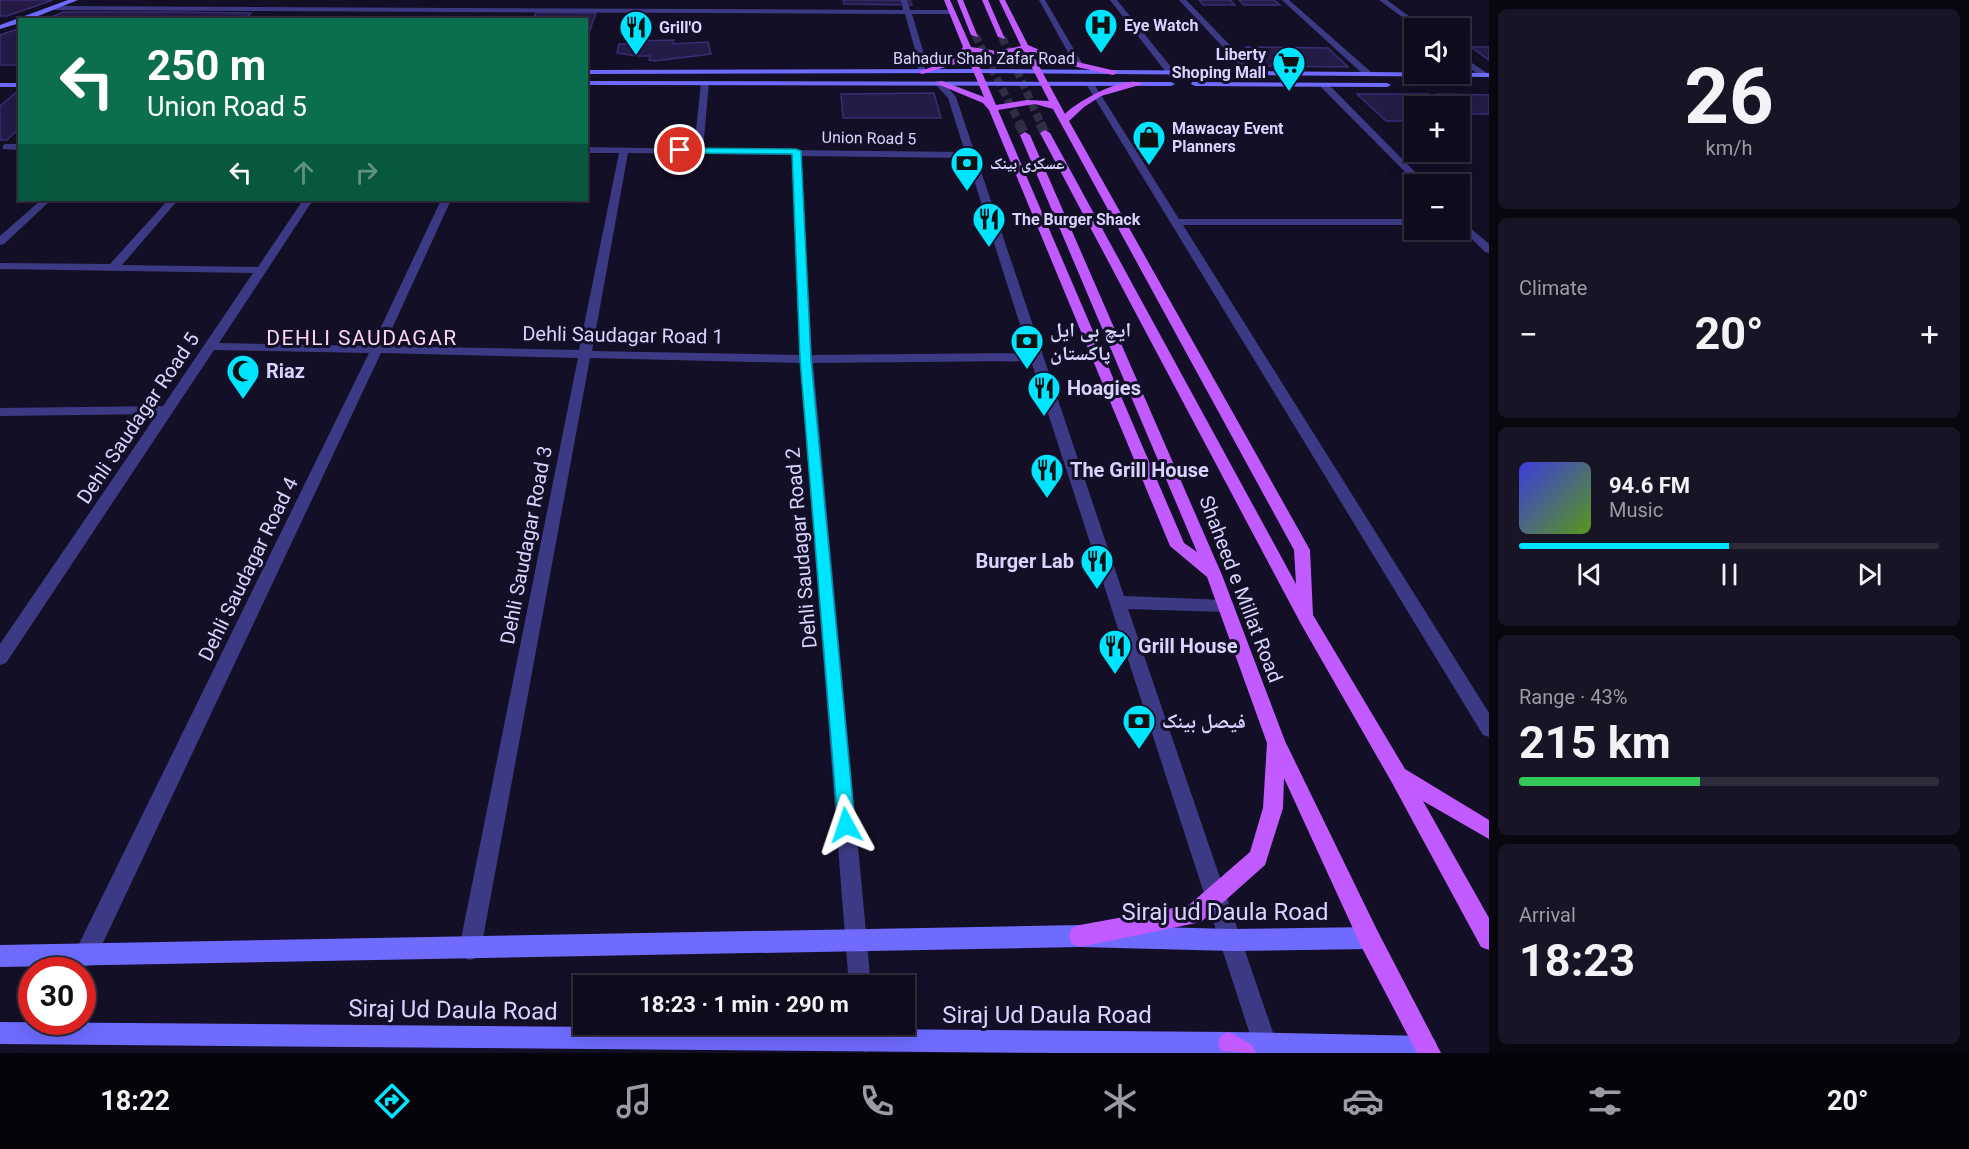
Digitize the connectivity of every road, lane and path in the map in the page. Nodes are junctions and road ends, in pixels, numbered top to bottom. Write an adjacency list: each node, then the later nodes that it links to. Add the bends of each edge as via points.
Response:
1 (75, 0): 16 (main road)
2 (277, 0): 17 (street)
3 (435, 0): 18 (street)
4 (593, 0): 20 (street)
5 (752, 0): 21 (street)
6 (904, 0): 22 (street)
7 (947, 0): 23 (main road)
8 (960, 0): 30 (main road)
9 (985, 0): 31 (main road)
10 (1002, 0): 32 (main road)
11 (1042, 0): 35 (street)
12 (1113, 0): 40 (street)
13 (1182, 0): 41 (street)
14 (1285, 0): 42 (street)
15 (1382, 0): 27 (street)
16 (53, 8): 17 (street); 24 (main road)
17 (268, 9): 18 (street); 25 (street)
18 (428, 10): 19 (street)
19 (514, 10): 20 (street); 26 (street)
20 (590, 10): 21 (street)
21 (751, 11): 22 (street)
22 (907, 11): 23 (street); 38 (street)
23 (952, 12): 33 (main road)
24 (26, 18)
25 (259, 18)
26 (510, 18)
27 (1407, 18)
28 (18, 21): 29 (main road)
29 (0, 27)
30 (975, 35)
31 (1002, 37)
32 (1026, 47): 33 (main road, via 997,53); 35 (main road); 46 (main road)
33 (968, 48): 36 (main road); 38 (main road, via 956,61)
34 (1470, 64): 44 (street)
35 (1079, 65): 39 (main road)
36 (977, 71): 38 (main road, Bahadur Shah Zafar Road); 46 (main road, Bahadur Shah Zafar Road); 50 (main road)
37 (588, 72): 38 (main road, Bahadur Shah Zafar Road)
38 (922, 72)
39 (1113, 73): 40 (main road, Bahadur Shah Zafar Road); 46 (main road, Bahadur Shah Zafar Road)
40 (1172, 74): 41 (main road, Bahadur Shah Zafar Road)
41 (1253, 74): 42 (main road, Bahadur Shah Zafar Road)
42 (1368, 74): 44 (main road, Bahadur Shah Zafar Road)
43 (18, 75): 45 (main road)
44 (1487, 75)
45 (0, 76)
46 (1041, 78): 50 (main road, Bahadur Shah Zafar Road); 55 (main road, Bahadur Shah Zafar Road); 57 (main road)
47 (588, 83): 48 (main road, Bahadur Shah Zafar Road)
48 (705, 83): 49 (main road, Bahadur Shah Zafar Road); 64 (street)
49 (939, 83): 50 (main road, Bahadur Shah Zafar Road); 56 (main road, via 986,101); 66 (street, via 952,97)
50 (982, 83): 56 (main road)
51 (0, 85): 52 (main road)
52 (18, 85)
53 (1324, 85): 54 (main road); 55 (main road, via 1139,84); 67 (street)
54 (1395, 85)
55 (1094, 89): 57 (main road, via 1070,113); 72 (street)
56 (994, 111): 57 (main road, via 1036,102); 87 (main road, via 1178,546)
57 (1062, 114): 90 (main road, via 1302,550)
58 (1045, 134): 90 (main road, Shaheed e Millat Road)
59 (1024, 135): 87 (main road, Shaheed e Millat Road)
60 (6, 147): 61 (street)
61 (18, 147)
62 (588, 150): 63 (street, Union Road 5)
63 (624, 150): 64 (street, Union Road 5); 82 (street, Dehli Saudagar Road 3)
64 (698, 150): 65 (street, Union Road 5)
65 (796, 151): 66 (street, Union Road 5); 84 (street, Dehli Saudagar Road 2)
66 (972, 155): 83 (street)
67 (1412, 174)
68 (45, 201): 75 (street)
69 (172, 201): 78 (street)
70 (307, 201): 79 (street, Dehli Saudagar Road 5)
71 (446, 201): 81 (street, Dehli Saudagar Road 4)
72 (1176, 222): 73 (street); 92 (street)
73 (1404, 222)
74 (1470, 232): 76 (street)
75 (0, 242)
76 (1489, 250)
77 (0, 266): 78 (street)
78 (113, 268): 79 (street)
79 (261, 270): 80 (street, Dehli Saudagar Road 5)
80 (210, 346): 81 (street, Dehli Saudagar Road 1); 85 (street, Dehli Saudagar Road 5)
81 (376, 351): 82 (street, Dehli Saudagar Road 1); 104 (street, Dehli Saudagar Road 4)
82 (585, 354): 84 (street, Dehli Saudagar Road 1); 102 (street, Dehli Saudagar Road 3)
83 (1036, 357): 84 (street, Dehli Saudagar Road 1); 88 (street)
84 (806, 359): 101 (street, Dehli Saudagar Road 2)
85 (168, 410): 86 (street); 91 (street, Dehli Saudagar Road 5)
86 (0, 412)
87 (1214, 575): 89 (main road, Shaheed e Millat Road)
88 (1118, 602): 89 (street); 96 (street)
89 (1226, 606): 93 (main road, Shaheed e Millat Road)
90 (1306, 619): 94 (main road, Shaheed e Millat Road)
91 (0, 658)
92 (1489, 729)
93 (1276, 742): 96 (main road, via 1273,808 1258,858); 98 (main road, Shaheed e Millat Road)
94 (1398, 775): 95 (main road); 99 (main road, Shaheed e Millat Road)
95 (1489, 830)
96 (1217, 895): 97 (main road, via 1194,915); 100 (street)
97 (1080, 936): 100 (main road, Siraj ud Daula Road); 101 (main road)
98 (1369, 938): 100 (main road, Siraj ud Daula Road); 110 (main road, Shaheed e Millat Road)
99 (1489, 938)
100 (1232, 940): 109 (street)
101 (857, 941): 102 (main road); 105 (street, Dehli Saudagar Road 2)
102 (470, 949): 104 (main road)
103 (0, 956): 104 (main road)
104 (85, 956)
105 (859, 975)
106 (0, 1033): 107 (main road, Siraj Ud Daula Road)
107 (573, 1033)
108 (915, 1035): 109 (main road, Siraj Ud Daula Road)
109 (1252, 1048): 110 (main road, Siraj Ud Daula Road)
110 (1427, 1050)

